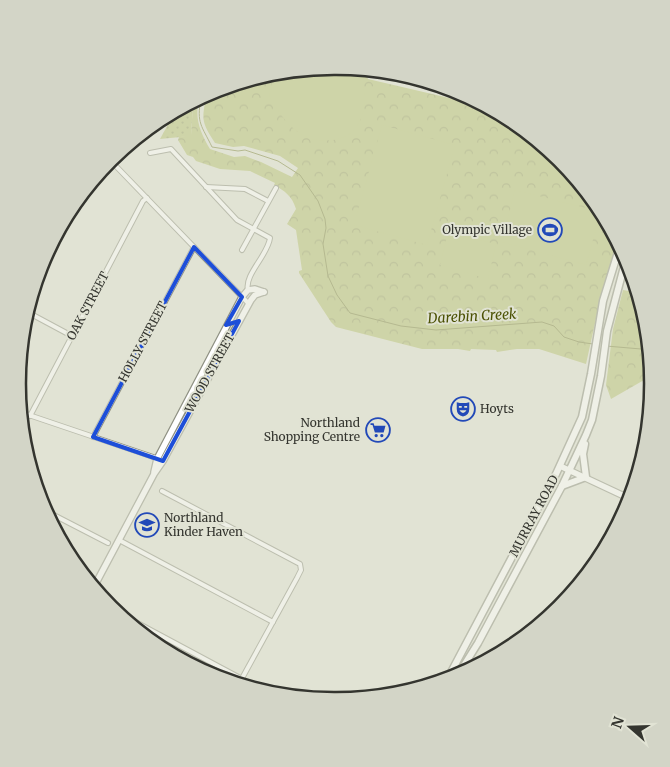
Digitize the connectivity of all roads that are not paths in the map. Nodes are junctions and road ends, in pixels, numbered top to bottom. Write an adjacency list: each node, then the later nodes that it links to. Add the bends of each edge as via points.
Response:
1 (150, 152): 3 (street, via 171,150)
2 (116, 166): 5 (street)
3 (206, 187): 6 (street, via 245,189); 7 (street, via 237,220)
4 (276, 188): 6 (street)
5 (147, 198): 8 (street); 18 (street, OAK STREET)
6 (268, 201): 7 (street)
7 (254, 228): 9 (street); 12 (street, WOOD STREET, via 268,236 270,241 248,282)
8 (194, 247): 13 (street); 23 (street, HOLLY STREET)
9 (242, 250)
10 (616, 257): 19 (main road, MURRAY ROAD, via 603,301)
11 (623, 272): 20 (main road, MURRAY ROAD, via 607,331)
12 (248, 290): 13 (street, WOOD STREET); 14 (street); 14 (street, WOOD STREET, via 264,292)
13 (242, 297): 14 (street); 16 (street, WOOD STREET)
14 (250, 302): 17 (street, WOOD STREET)
15 (34, 316): 18 (street)
16 (228, 321): 17 (street); 24 (street, WOOD STREET)
17 (239, 321): 24 (street, WOOD STREET)
18 (72, 336): 21 (street, OAK STREET)
19 (591, 374): 20 (main road); 25 (main road, MURRAY ROAD, via 582,416)
20 (601, 376): 22 (main road, MURRAY ROAD)
21 (30, 416): 23 (street)
22 (586, 435): 26 (main road, MURRAY ROAD); 27 (main road, via 583,454)
23 (93, 437): 24 (street)
24 (160, 460): 32 (street, WOOD STREET)
25 (560, 466): 26 (street); 37 (main road, MURRAY ROAD)
26 (570, 470): 27 (street); 28 (main road, MURRAY ROAD)
27 (586, 477): 28 (main road); 30 (street)
28 (562, 486): 38 (main road, MURRAY ROAD)
29 (162, 491): 35 (street, via 300,564 301,570)
30 (623, 494)
31 (56, 516): 33 (street)
32 (119, 540): 34 (street, WOOD STREET); 35 (street)
33 (108, 543)
34 (98, 580)
35 (273, 622): 42 (street)
36 (150, 630): 41 (street)
37 (468, 638): 38 (main road); 40 (main road, MURRAY ROAD)
38 (478, 643): 39 (main road, MURRAY ROAD)
39 (466, 663)
40 (452, 669)
41 (229, 673)
42 (242, 678)

